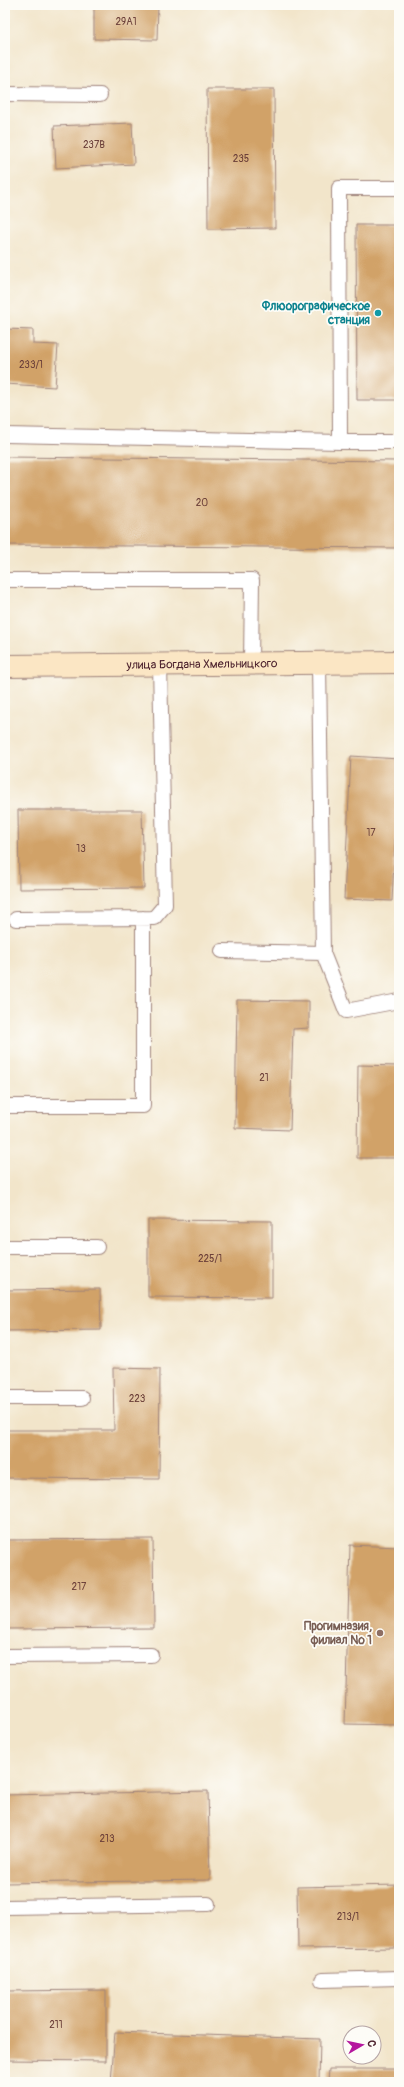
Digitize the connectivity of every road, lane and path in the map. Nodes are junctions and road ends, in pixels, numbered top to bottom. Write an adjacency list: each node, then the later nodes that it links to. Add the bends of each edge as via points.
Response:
1 (5, 94): 2 (lane)
2 (100, 95)
3 (399, 188): 5 (lane, via 339,188)
4 (5, 434): 5 (lane)
5 (340, 442): 6 (lane)
6 (399, 442)
7 (5, 580): 9 (lane, via 252,580)
8 (399, 662): 10 (street, улица Богдана Хмельницкого)
9 (251, 663): 10 (street, улица Богдана Хмельницкого); 11 (street, улица Богдана Хмельницкого)
10 (319, 663): 16 (lane)
11 (160, 664): 12 (street, улица Богдана Хмельницкого); 13 (lane, via 165,905 154,918)
12 (5, 666)
13 (143, 918): 14 (lane); 18 (lane, via 142,1106)
14 (16, 919)
15 (222, 951): 16 (lane)
16 (323, 953): 17 (lane, via 346,1011)
17 (399, 1001)
18 (5, 1106)
19 (5, 1247): 20 (lane)
20 (97, 1247)
21 (5, 1398): 22 (lane)
22 (82, 1398)
23 (151, 1655): 24 (lane)
24 (5, 1656)
25 (208, 1904): 26 (lane)
26 (5, 1906)
27 (399, 1978): 28 (lane)
28 (322, 1980)

